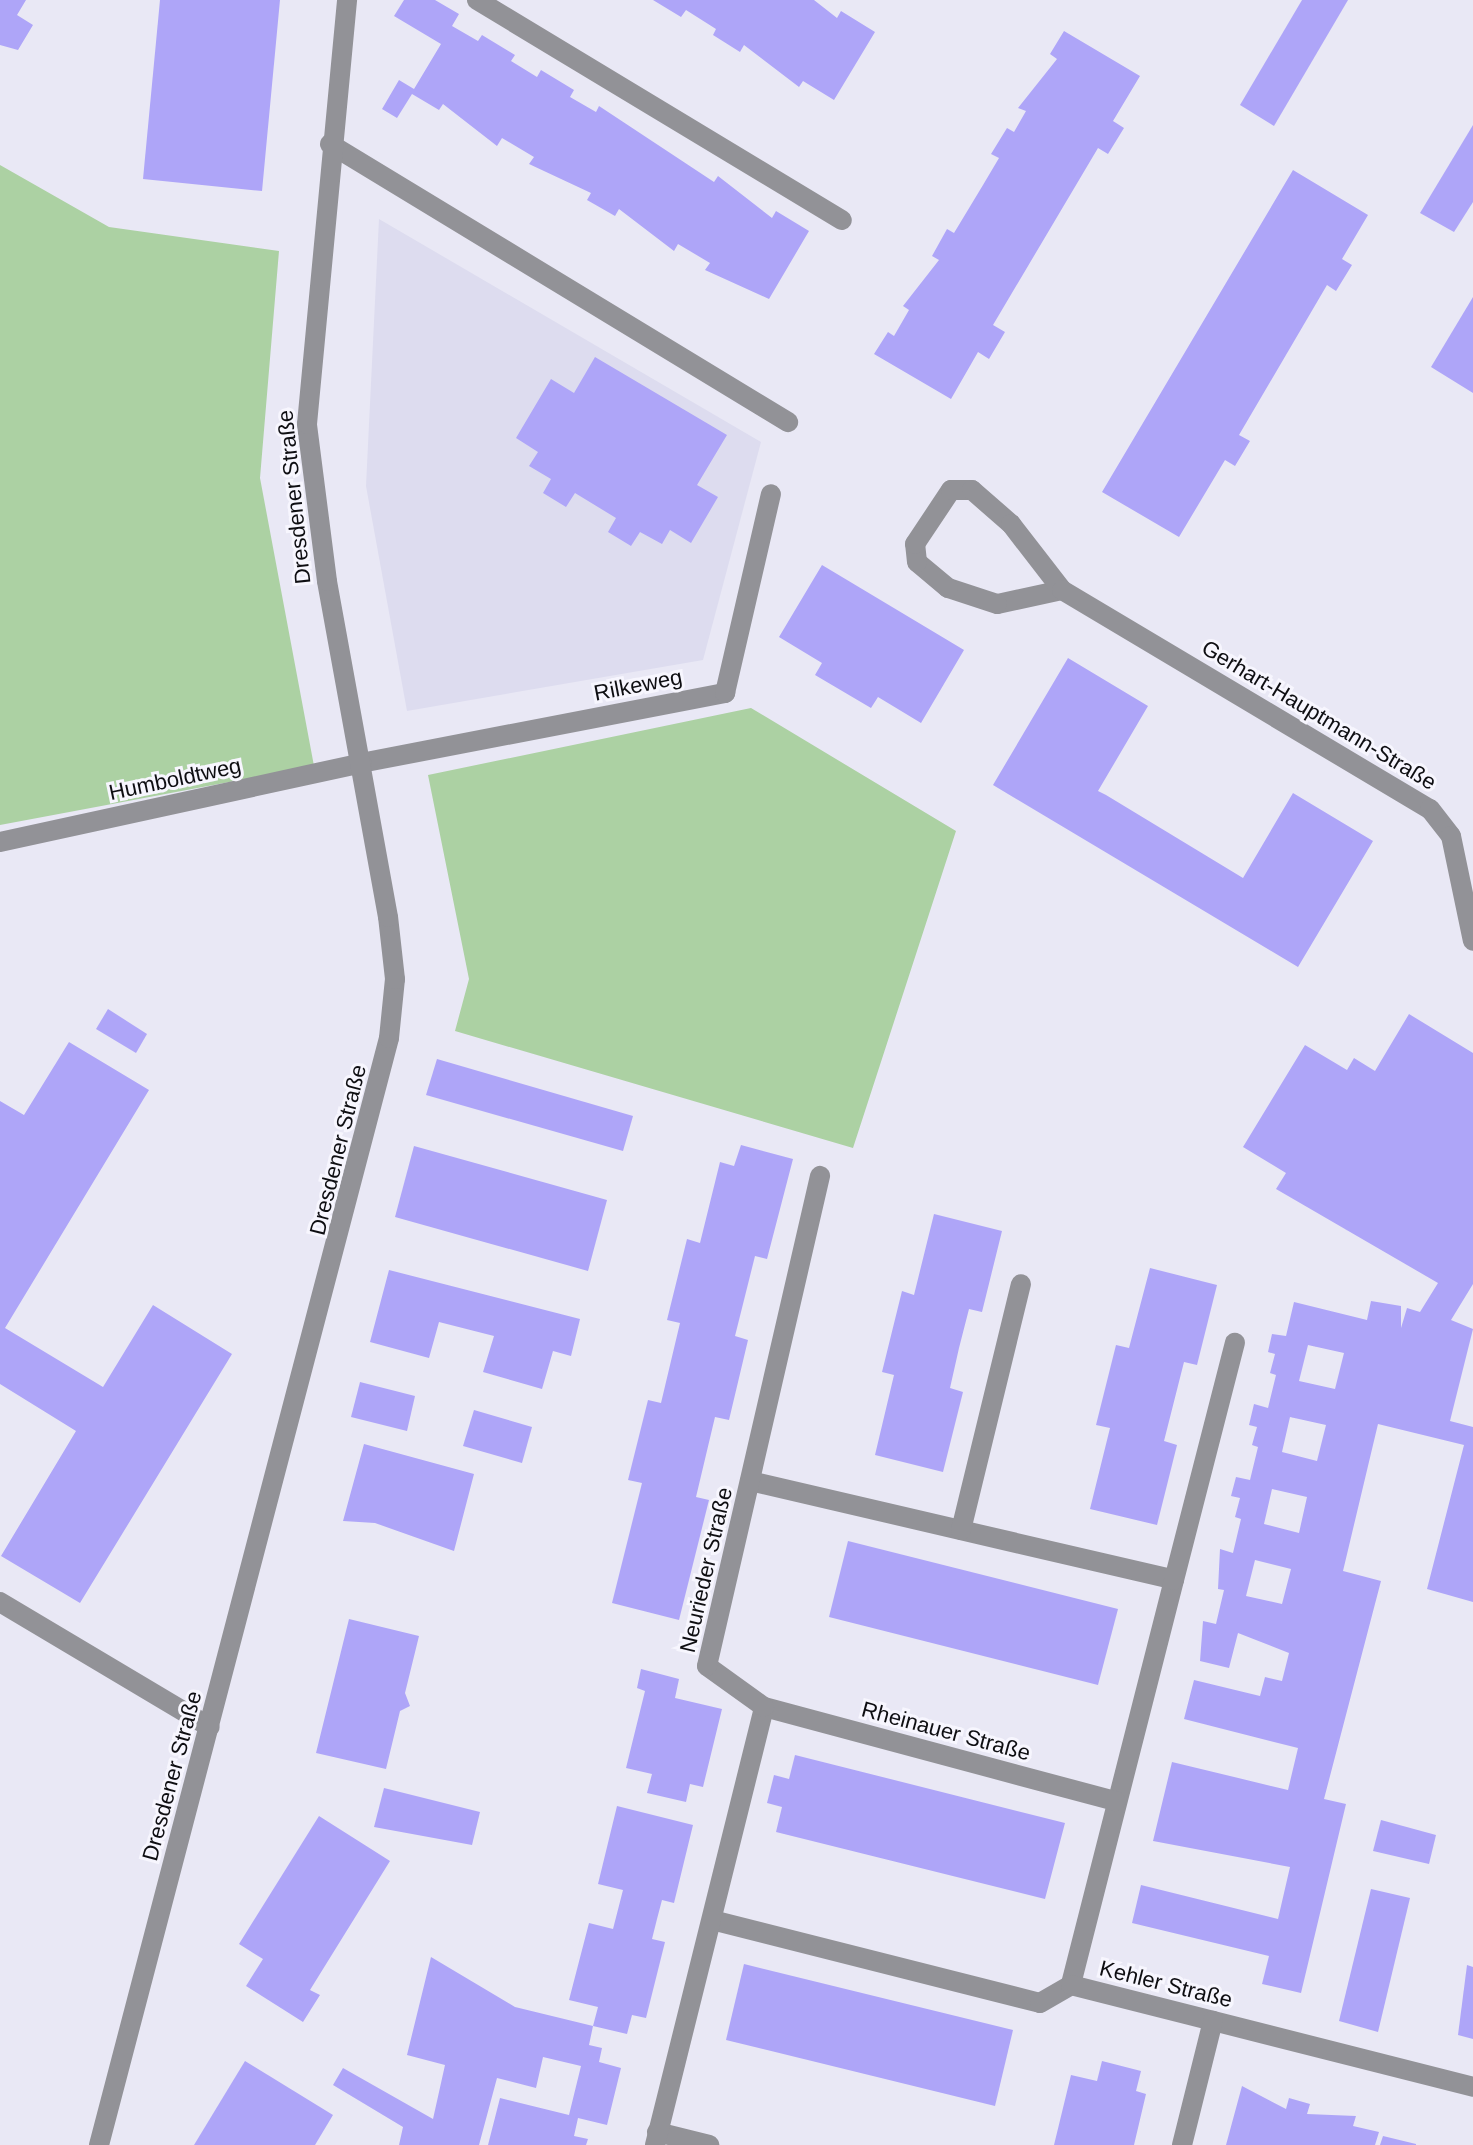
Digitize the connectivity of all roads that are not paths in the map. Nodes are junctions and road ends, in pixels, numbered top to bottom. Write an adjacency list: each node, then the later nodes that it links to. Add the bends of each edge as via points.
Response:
1 (347, 0): 3 (street, Dresdener Straße)
2 (477, 0): 4 (street)
3 (330, 144): 5 (street); 8 (street, Dresdener Straße, via 307,424)
4 (842, 220)
5 (788, 422)
6 (771, 494): 8 (street, Rilkeweg, via 725,693)
7 (1062, 590): 7 (street, Gerhart-Hauptmann-Straße, via 1011,524 972,490 951,490 915,544 917,562 948,588 997,604); 10 (street, Gerhart-Hauptmann-Straße, via 1438,816 1455,848)
8 (361, 763): 9 (street, Humboldtweg); 19 (street, Dresdener Straße, via 395,979 384,1069)
9 (0, 842)
10 (1473, 941)
11 (820, 1176): 14 (street, Neurieder Straße)
12 (1021, 1284): 15 (street)
13 (1235, 1343): 16 (street)
14 (750, 1481): 15 (street); 18 (street, Neurieder Straße, via 707,1666)
15 (961, 1530): 16 (street)
16 (1174, 1580): 20 (street)
17 (0, 1602): 19 (street)
18 (764, 1707): 20 (street, Rheinauer Straße); 21 (street)
19 (210, 1727): 26 (street, Dresdener Straße)
20 (1116, 1801): 22 (street)
21 (712, 1920): 22 (street, Kehler Straße, via 1040,2003); 25 (street)
22 (1071, 1985): 23 (street, Kehler Straße)
23 (1213, 2021): 24 (street, Kehler Straße); 28 (street)
24 (1473, 2087)
25 (656, 2139): 27 (street)
26 (99, 2145)
27 (709, 2145)
28 (1182, 2145)

